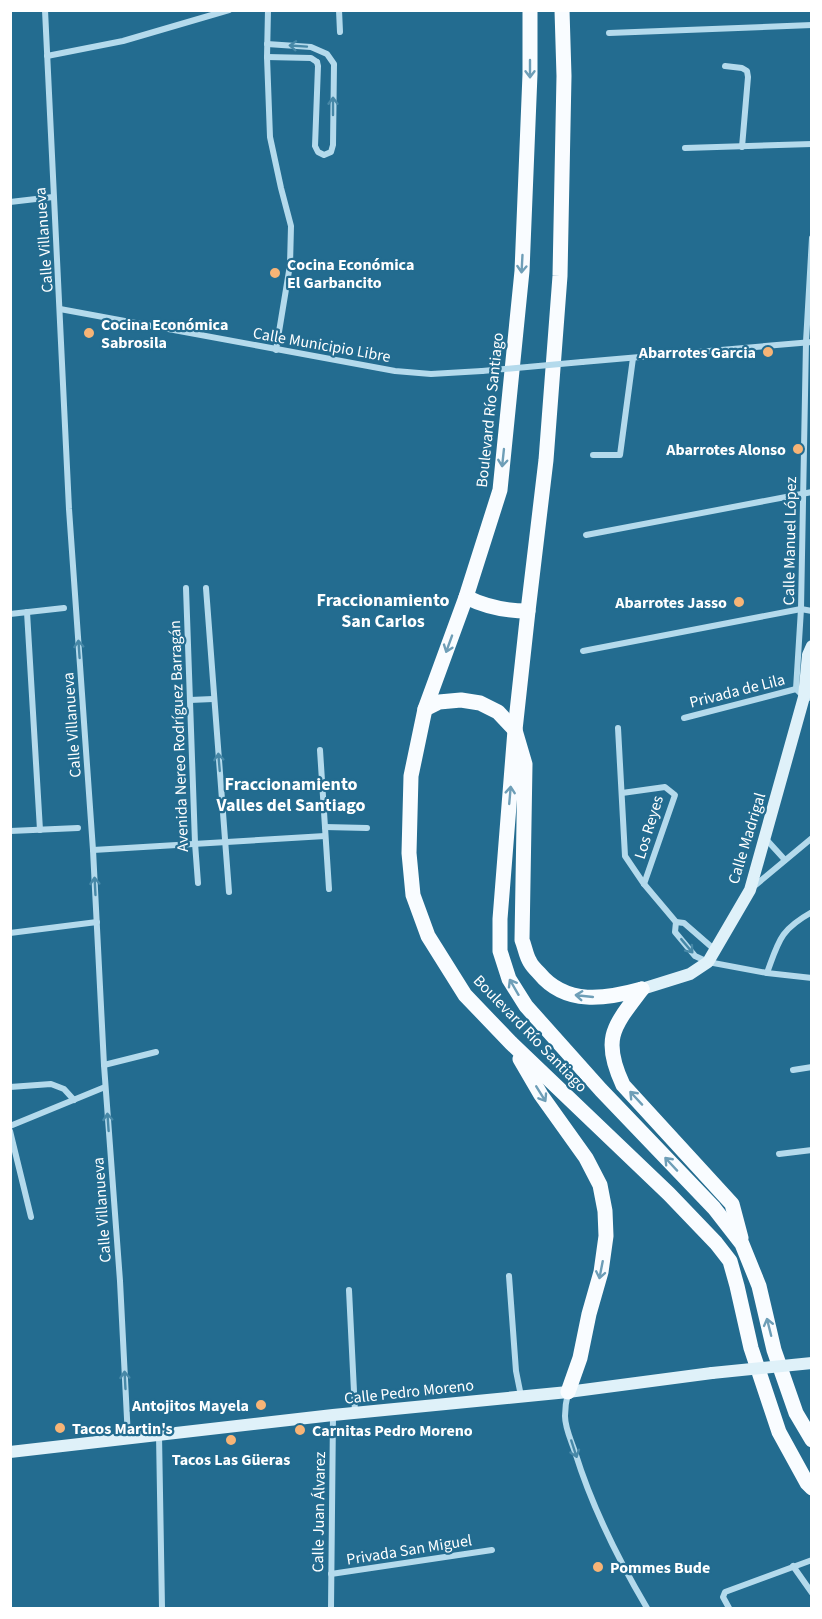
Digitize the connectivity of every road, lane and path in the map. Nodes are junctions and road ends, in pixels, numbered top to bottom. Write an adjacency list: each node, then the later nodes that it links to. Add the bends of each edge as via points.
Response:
1 (45, 10): 12 (street, Calle Villanueva)
2 (229, 10): 12 (street, via 123,41)
3 (268, 10): 10 (street)
4 (339, 10): 8 (street)
5 (530, 10): 32 (main road, Boulevard Río Santiago, one-way to 32, via 522,271 500,490)
6 (562, 10): 35 (main road, Boulevard Río Santiago, via 560,276 546,460)
7 (812, 25): 9 (street)
8 (340, 32)
9 (609, 33)
10 (267, 44): 11 (street, one-way to 10, via 311,47); 13 (street)
11 (327, 54): 14 (street); 14 (street, one-way to 11, via 315,146 324,154 331,152 333,145 333,64)
12 (47, 56): 19 (street, Calle Villanueva)
13 (267, 57): 14 (street, via 311,58); 24 (street, via 270,137 291,226 290,265)
14 (316, 62)
15 (725, 66): 17 (street, via 747,71)
16 (812, 144): 17 (street)
17 (742, 147): 18 (street)
18 (685, 148)
19 (53, 197): 20 (street); 22 (street, Calle Villanueva)
20 (10, 202)
21 (812, 238): 23 (street, Calle Manuel López)
22 (60, 309): 24 (street, Calle Municipio Libre); 60 (street, Calle Villanueva, one-way to 22, via 69,509)
23 (809, 342): 25 (street, Calle Municipio Libre); 28 (street, Calle Manuel López)
24 (276, 350): 25 (street, Calle Municipio Libre, bridge, via 431,374)
25 (633, 358): 26 (street, via 620,455)
26 (593, 455)
27 (812, 492): 28 (street)
28 (803, 494): 29 (street); 34 (street, Calle Manuel López)
29 (586, 535)
30 (186, 588): 43 (street, Avenida Nereo Rodríguez Barragán)
31 (206, 588): 42 (street, Avenida Nereo Rodríguez Barragán)
32 (466, 597): 35 (main road, via 496,609); 44 (main road, Boulevard Río Santiago, one-way to 44)
33 (64, 608): 37 (street)
34 (801, 609): 36 (street); 40 (street); 41 (street, Calle Manuel López)
35 (528, 611): 47 (main road, Boulevard Río Santiago)
36 (812, 611)
37 (27, 612): 38 (street); 53 (street)
38 (10, 614)
39 (812, 646): 41 (street, Calle Madrigal)
40 (583, 651)
41 (804, 695): 45 (street, Privada de Lila); 56 (street, Calle Madrigal)
42 (213, 699): 43 (street); 58 (street, Avenida Nereo Rodríguez Barragán, one-way to 42)
43 (190, 700): 59 (street, Avenida Nereo Rodríguez Barragán)
44 (425, 709): 47 (main road, via 439,702 480,703 498,712); 76 (main road, Boulevard Río Santiago, via 411,776 409,853 413,895 428,936 465,995)
45 (684, 718)
46 (618, 728): 49 (street, Los Reyes)
47 (515, 730): 75 (main road, one-way to 47, via 612,997 566,994 552,987 530,962 522,940 525,764); 89 (main road, Boulevard Río Santiago, one-way to 47, via 714,1208 526,1006 509,979 500,951 500,919)
48 (320, 750): 50 (street)
49 (622, 793): 63 (street, Los Reyes, via 625,856); 63 (street, Los Reyes, via 665,787 675,795)
50 (325, 827): 52 (street); 55 (street)
51 (78, 828): 53 (street)
52 (367, 828)
53 (40, 830): 54 (street)
54 (10, 831)
55 (325, 836): 58 (street); 64 (street)
56 (765, 838): 61 (street); 65 (street, Calle Madrigal)
57 (812, 838): 61 (street)
58 (226, 841): 59 (street); 66 (street, Avenida Nereo Rodríguez Barragán)
59 (195, 843): 60 (street); 62 (street, Avenida Nereo Rodríguez Barragán)
60 (93, 850): 68 (street, Calle Villanueva, one-way to 60)
61 (785, 860): 65 (street)
62 (198, 883)
63 (644, 884): 69 (street, Los Reyes)
64 (329, 889)
65 (750, 890): 71 (street, Calle Madrigal)
66 (229, 892)
67 (812, 912): 73 (street, via 791,924 779,940)
68 (97, 922): 70 (street); 78 (street, Calle Villanueva)
69 (676, 922): 71 (street, Los Reyes, via 684,923); 72 (street, Los Reyes, one-way to 72, via 675,932 695,956)
70 (10, 933)
71 (715, 950): 72 (street, Calle Madrigal)
72 (708, 962): 73 (street); 75 (street, via 690,974)
73 (767, 973): 74 (street)
74 (812, 978)
75 (642, 989): 89 (main road, one-way to 75, via 732,1204 623,1085 615,1067 611,1037)
76 (511, 1043): 93 (main road, one-way to 93, via 541,1095 586,1158 600,1185 605,1210 601,1272); 101 (main road, Boulevard Río Santiago, via 669,1194 730,1261 751,1348 779,1432)
77 (156, 1052): 78 (street)
78 (104, 1065): 82 (street, Calle Villanueva)
79 (812, 1067): 80 (street)
80 (793, 1070)
81 (10, 1087): 83 (street, via 51,1084 64,1089)
82 (105, 1087): 83 (street); 98 (street, Calle Villanueva, one-way to 82)
83 (74, 1100): 84 (street)
84 (10, 1126)
85 (10, 1131): 88 (street)
86 (812, 1150): 87 (street)
87 (779, 1154)
88 (31, 1217)
89 (742, 1244): 99 (main road, Boulevard Río Santiago, one-way to 89, via 796,1413 774,1350 759,1286)
90 (509, 1276): 94 (street)
91 (349, 1290): 95 (street)
92 (812, 1364): 93 (street, Calle Pedro Moreno, bridge)
93 (568, 1392): 94 (street, Calle Pedro Moreno); 109 (street, one-way to 109, via 566,1425 579,1467 626,1573)
94 (521, 1397): 95 (street, Calle Pedro Moreno)
95 (355, 1413): 96 (street, Calle Pedro Moreno)
96 (333, 1415): 97 (street, Calle Pedro Moreno); 105 (street, Calle Juan Álvarez)
97 (159, 1435): 98 (street, Calle Pedro Moreno); 107 (street)
98 (128, 1438): 100 (street, Calle Pedro Moreno)
99 (812, 1440)
100 (10, 1452)
101 (812, 1488)
102 (492, 1550): 105 (street, Privada San Miguel)
103 (812, 1560): 104 (street)
104 (793, 1566): 106 (street); 110 (street, via 725,1592)
105 (331, 1574): 108 (street, Calle Juan Álvarez)
106 (812, 1593)
107 (162, 1608)
108 (331, 1608)
109 (647, 1608)
110 (727, 1608)

